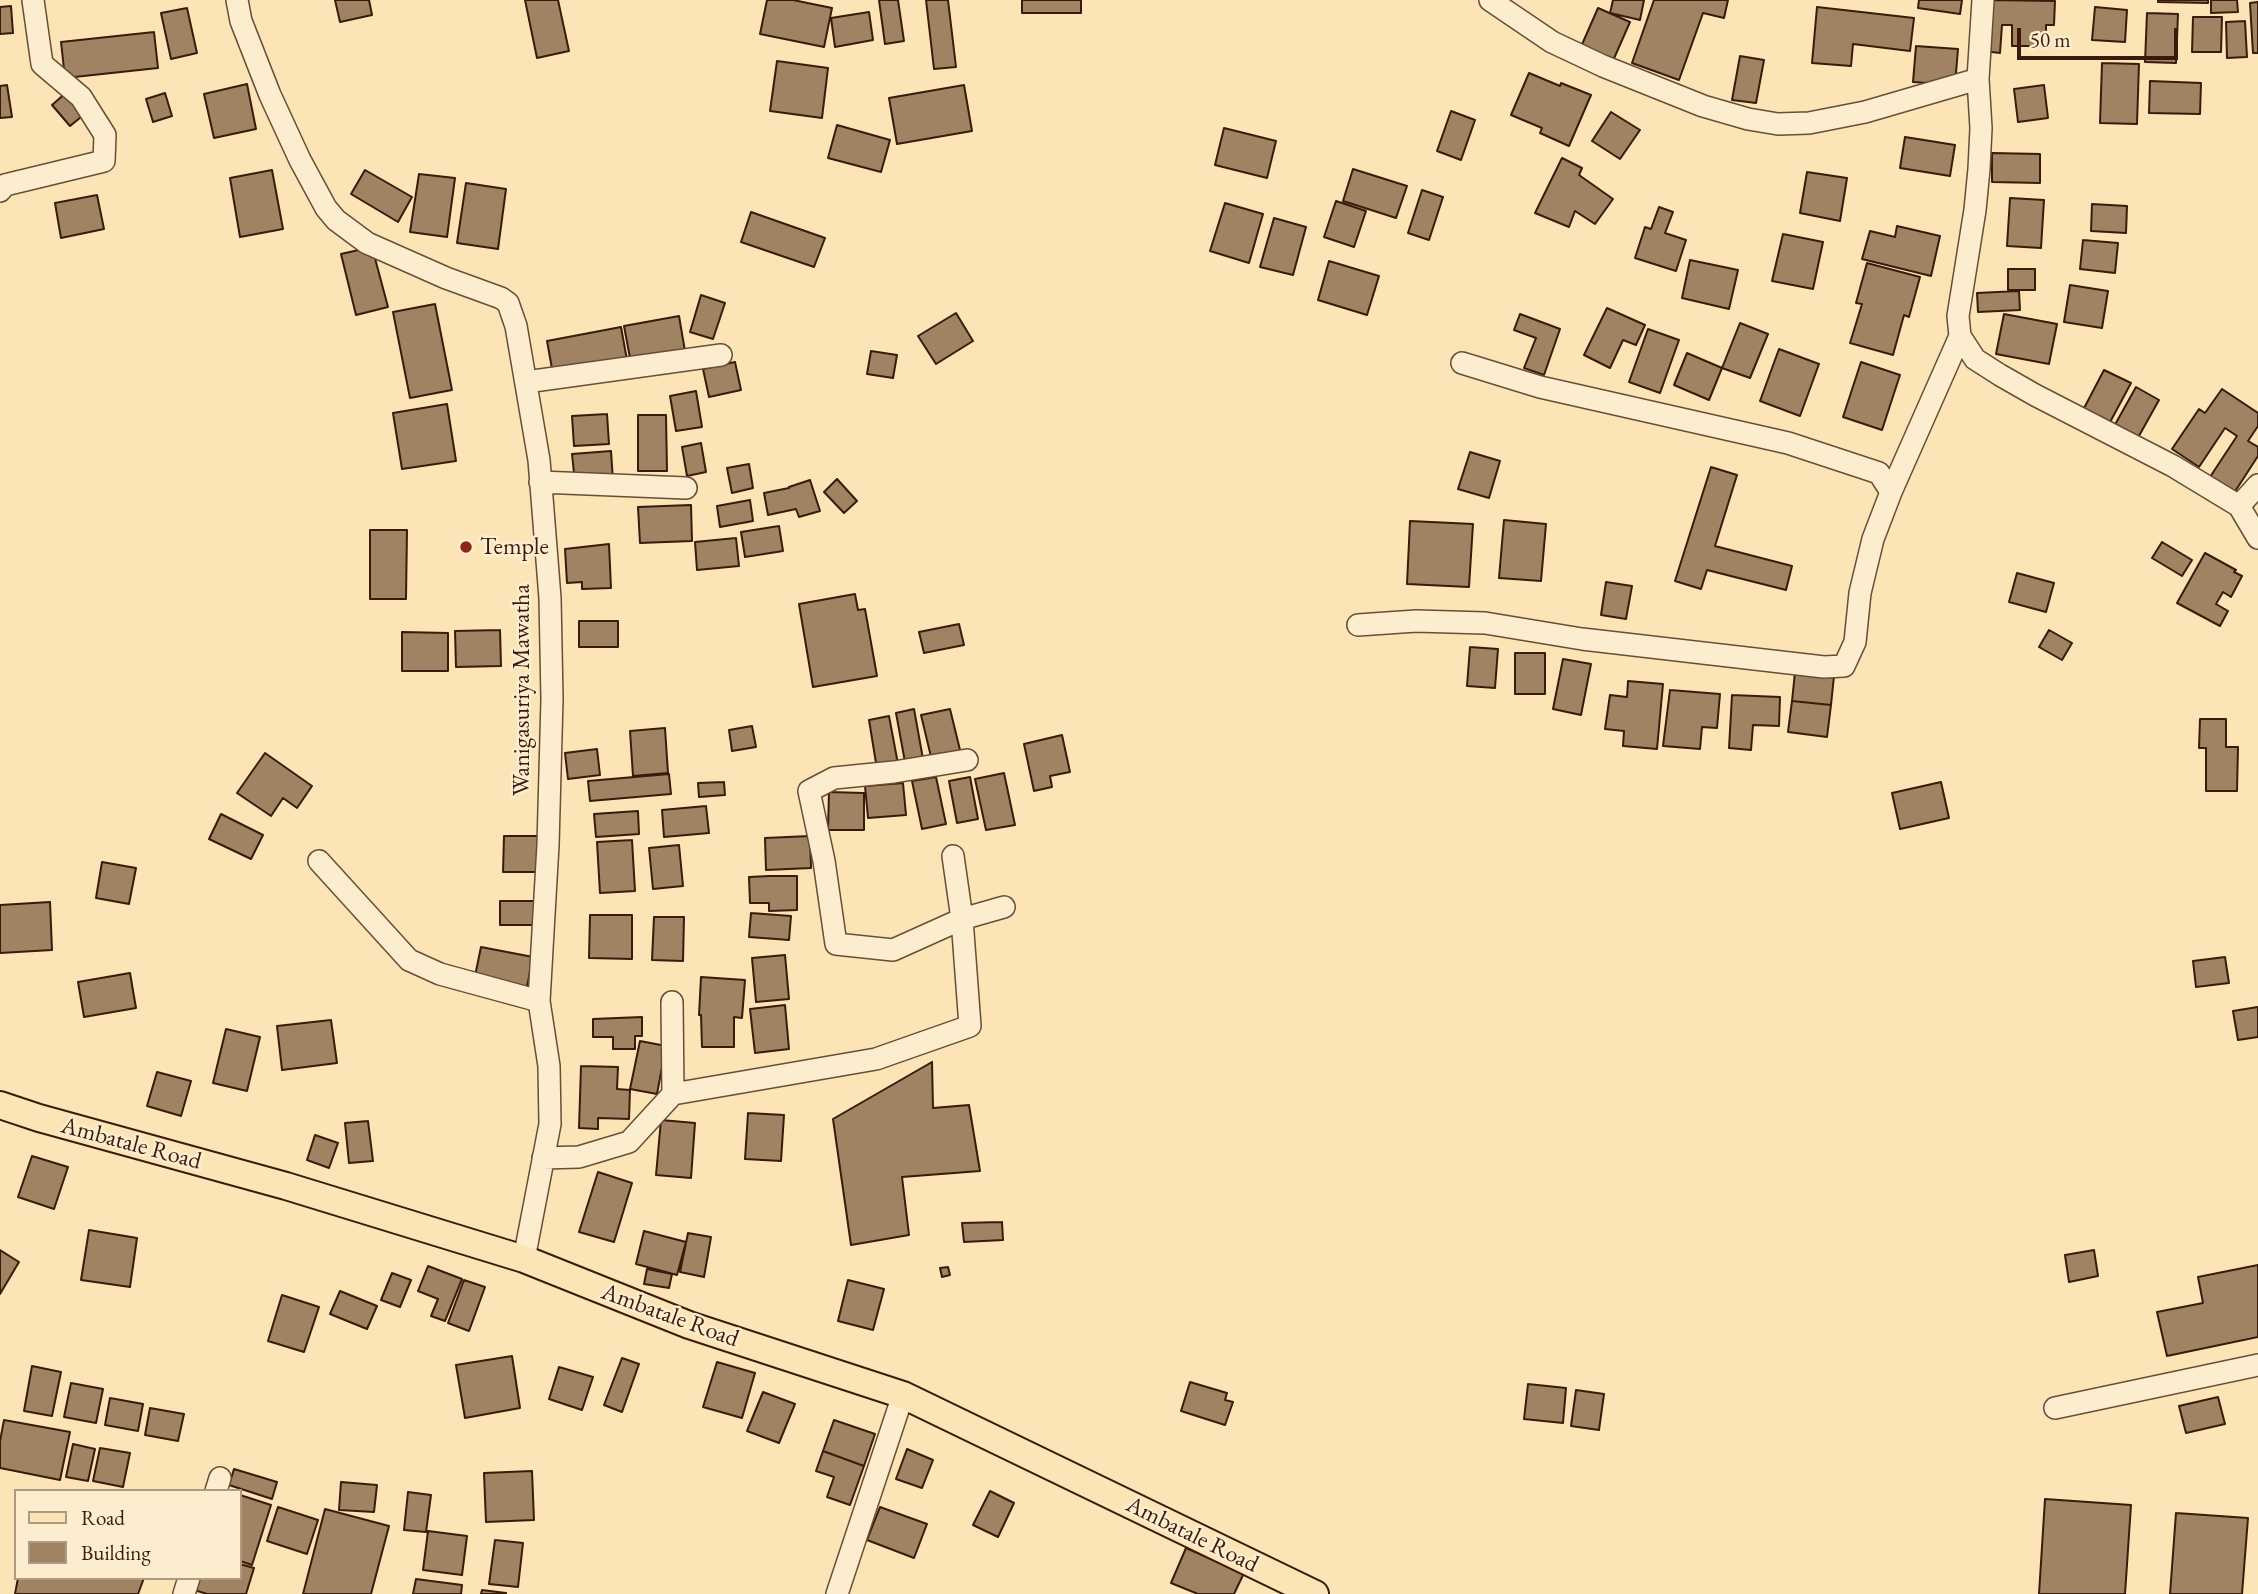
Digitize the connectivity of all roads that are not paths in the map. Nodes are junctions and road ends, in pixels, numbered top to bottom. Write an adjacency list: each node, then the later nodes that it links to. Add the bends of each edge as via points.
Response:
1 (33, 0): 6 (street, via 42,64 81,97 104,135 104,161 5,185)
2 (237, 0): 10 (street, Wanigasuriya Mawatha, via 270,95 326,208 367,243 508,303)
3 (1490, 0): 5 (street, via 1552,42 1603,66 1703,106 1778,124 1865,113)
4 (1983, 0): 5 (street)
5 (1978, 79): 7 (street, via 1979,169 1958,316)
6 (0, 191)
7 (1960, 336): 14 (street); 15 (street, via 1975,359 2000,375 2173,466)
8 (721, 355): 10 (street)
9 (1462, 363): 14 (street, via 1540,387 1788,443 1879,473)
10 (526, 382): 11 (street, Wanigasuriya Mawatha)
11 (540, 482): 13 (street); 23 (street, Wanigasuriya Mawatha, via 550,598 552,699)
12 (2258, 485): 15 (street)
13 (686, 488)
14 (1891, 492): 17 (street, via 1873,538 1855,642 1844,666 1582,639 1485,623)
15 (2238, 506): 16 (street)
16 (2258, 538)
17 (1359, 625)
18 (967, 760): 22 (street, via 834,778 809,791 836,944 893,950)
19 (953, 856): 22 (street)
20 (319, 861): 23 (street, via 409,960 440,974)
21 (1004, 906): 22 (street)
22 (962, 919): 25 (street, via 970,1026 876,1059)
23 (539, 1001): 27 (street, Wanigasuriya Mawatha, via 549,1066 550,1124)
24 (671, 1002): 25 (street)
25 (673, 1094): 27 (street, via 629,1142 579,1157)
26 (0, 1105): 28 (main road, Ambatale Road)
27 (543, 1158): 28 (street, Wanigasuriya Mawatha)
28 (524, 1259): 30 (main road, Ambatale Road, via 689,1325)
29 (2258, 1365): 31 (street)
30 (903, 1395): 32 (street); 33 (main road, Ambatale Road)
31 (2055, 1408)
32 (837, 1594)
33 (1315, 1594)

